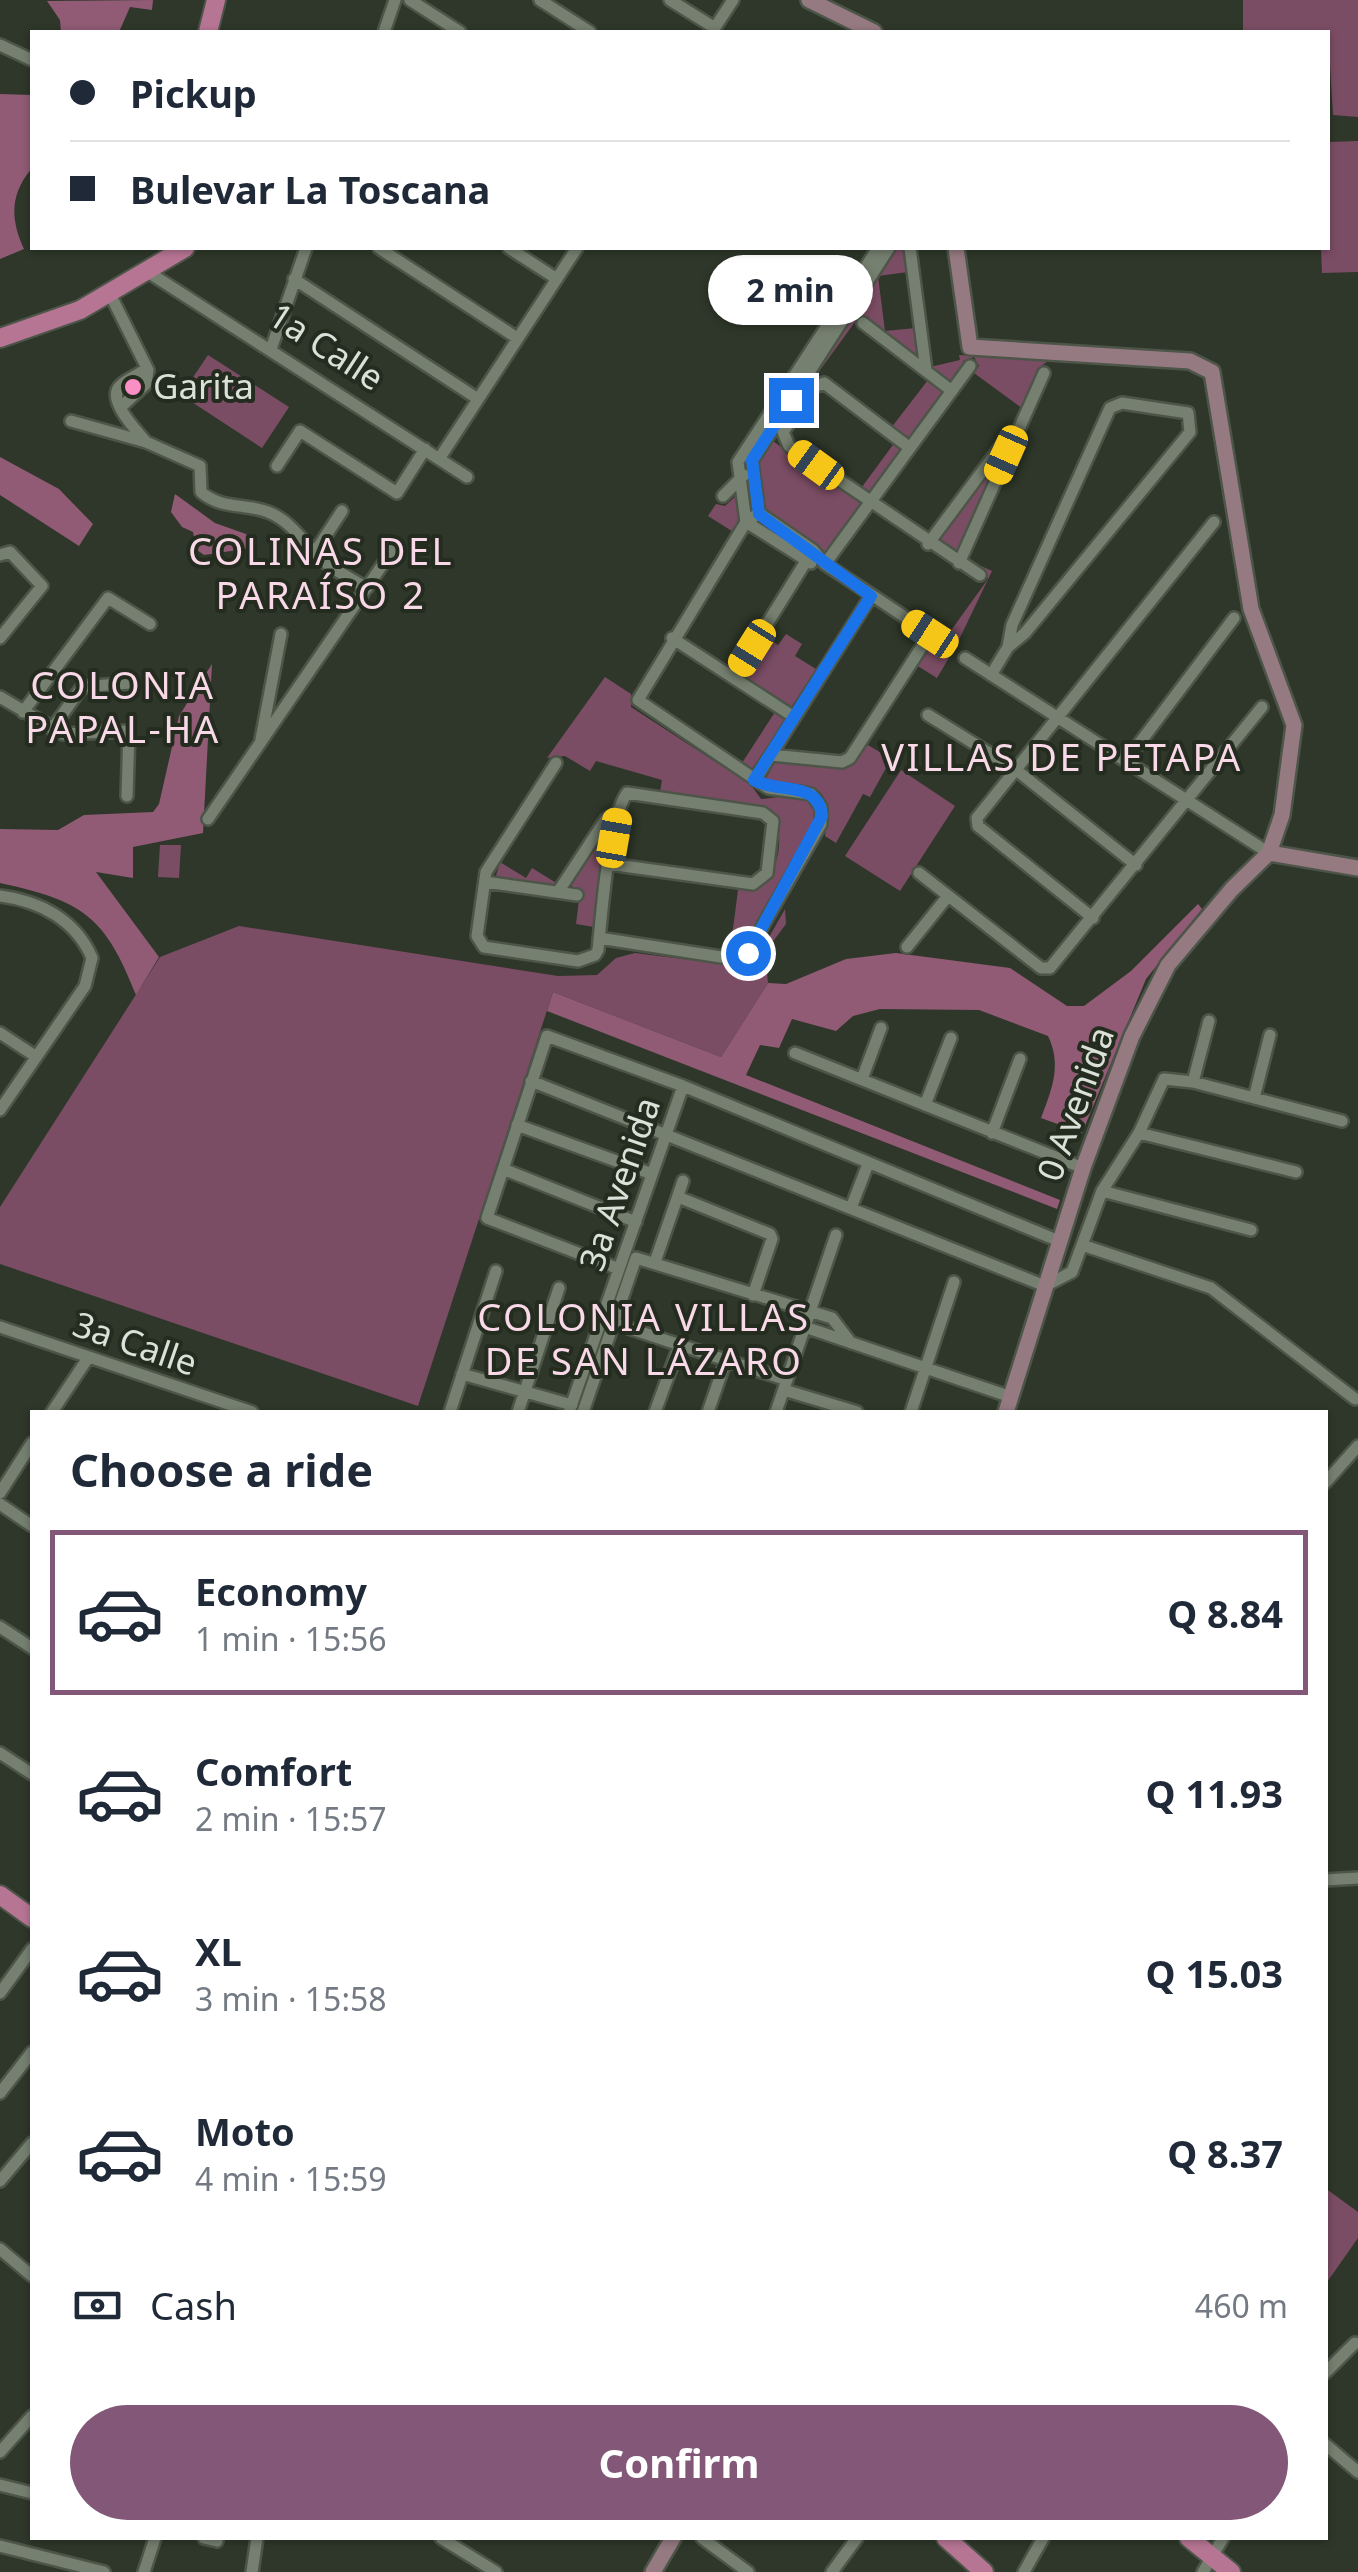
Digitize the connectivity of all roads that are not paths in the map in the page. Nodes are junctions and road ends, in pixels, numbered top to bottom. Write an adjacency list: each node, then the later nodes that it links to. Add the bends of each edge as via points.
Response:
1 (216, 0): 8 (main road)
2 (395, 0): 9 (street)
3 (410, 0): 10 (street)
4 (540, 0): 11 (street)
5 (670, 0): 12 (street)
6 (733, 0): 12 (street)
7 (809, 0): 13 (main road)
8 (208, 30)
9 (385, 30)
10 (457, 30)
11 (587, 30)
12 (713, 30)
13 (870, 30)
14 (0, 45): 15 (street)
15 (30, 59)
16 (182, 250): 25 (main road)
17 (305, 250): 26 (street)
18 (383, 250): 31 (street)
19 (513, 250): 27 (street)
20 (577, 250): 27 (street)
21 (877, 250): 47 (street, via 738,462)
22 (888, 250): 47 (street)
23 (910, 250): 34 (street)
24 (956, 250): 95 (main road, via 970,347 1190,360 1214,377 1251,609 1294,726 1282,814)
25 (148, 272): 28 (main road); 32 (street, 1a Calle)
26 (294, 279): 32 (street); 37 (street)
27 (557, 279): 31 (street)
28 (110, 294): 30 (main road); 38 (street, via 148,368 119,386)
29 (863, 323): 34 (street)
30 (0, 338)
31 (517, 338): 37 (street)
32 (271, 349): 44 (street, 1a Calle)
33 (970, 366): 36 (street)
34 (926, 370): 36 (street)
35 (1044, 373): 39 (street)
36 (952, 391): 43 (street)
37 (478, 399): 45 (street)
38 (122, 410): 41 (street); 42 (street)
39 (1022, 419): 55 (street); 61 (street)
40 (71, 421): 41 (street)
41 (101, 428): 42 (street)
42 (146, 442): 57 (street, via 200,466 201,492 209,498 270,513)
43 (910, 448): 50 (street); 50 (street, via 828,385 814,386 784,428 783,439)
44 (425, 450): 45 (street, 1a Calle); 46 (street, via 396,493 300,432)
45 (440, 459): 48 (street, 1a Calle)
46 (277, 466)
47 (746, 474): 49 (street); 52 (street); 53 (street)
48 (467, 478)
49 (722, 496)
50 (870, 504): 55 (street); 62 (street)
51 (342, 510): 57 (street)
52 (759, 514): 53 (street); 58 (street)
53 (746, 522): 60 (street); 71 (street)
54 (1214, 522): 83 (street)
55 (928, 544): 61 (street)
56 (396, 545): 64 (street)
57 (317, 549): 64 (street, via 324,562)
58 (814, 550): 60 (street); 62 (street)
59 (0, 555): 70 (street, via 10,552 42,586)
60 (806, 562): 62 (street); 76 (street)
61 (959, 563): 63 (street)
62 (825, 564): 65 (street)
63 (980, 576)
64 (366, 588): 85 (street)
65 (871, 596): 69 (street); 82 (street)
66 (1234, 618): 87 (street)
67 (150, 624): 80 (street, via 112,598 104,600)
68 (280, 634): 85 (street)
69 (930, 634): 72 (street); 86 (street, via 850,758)
70 (0, 638)
71 (672, 638): 76 (street); 90 (street, via 638,693 639,704)
72 (947, 645)
73 (1008, 647): 73 (street, via 1110,408 1122,403 1186,411 1190,432); 75 (street)
74 (965, 658): 75 (street)
75 (991, 675): 83 (street)
76 (734, 677): 82 (street)
77 (130, 682): 84 (street, via 82,687)
78 (0, 697): 80 (street)
79 (1262, 707): 92 (street)
80 (23, 712): 84 (street)
81 (928, 716): 89 (street)
82 (794, 717): 86 (street)
83 (1059, 717): 87 (street); 89 (street)
84 (52, 729): 91 (street, via 129,732)
85 (260, 743): 94 (street)
86 (771, 755): 90 (street)
87 (1126, 761): 92 (street)
88 (556, 763): 100 (street)
89 (1016, 769): 97 (street); 105 (street, via 978,814 978,826)
90 (754, 780): 106 (street, via 770,790 808,792 822,816 751,950 731,958)
91 (127, 796)
92 (1188, 802): 95 (street); 97 (street)
93 (619, 812): 96 (street); 96 (street, via 626,794 766,814 774,825 767,873 761,882 744,885); 101 (street, via 606,819)
94 (208, 820)
95 (1269, 854): 98 (main road); 129 (main road, 0 Avenida, via 1168,965 1132,1036)
96 (609, 864): 106 (street)
97 (1136, 865): 105 (street)
98 (1358, 868)
99 (919, 873): 104 (street)
100 (484, 882): 101 (street); 106 (street, via 477,936 484,947 583,961 596,953)
101 (558, 892): 103 (street)
102 (0, 896): 114 (street, via 26,901 70,924 92,958 85,986)
103 (577, 896)
104 (948, 896): 105 (street, via 1044,969); 107 (street)
105 (1093, 918)
106 (599, 938)
107 (907, 947)
108 (1209, 1021): 118 (street)
109 (882, 1028): 116 (street)
110 (0, 1034): 114 (street)
111 (1270, 1035): 120 (street)
112 (951, 1038): 121 (street)
113 (795, 1052): 116 (street)
114 (35, 1056): 122 (street)
115 (1020, 1059): 125 (street)
116 (862, 1078): 121 (street)
117 (531, 1081): 119 (street, via 551,1036); 124 (street); 127 (street)
118 (1193, 1082): 120 (street); 126 (street, via 1171,1078 1159,1084)
119 (683, 1086): 127 (street, 3a Avenida); 128 (street)
120 (1254, 1098): 123 (street)
121 (925, 1105): 125 (street)
122 (0, 1110)
123 (1342, 1121)
124 (517, 1125): 130 (street); 132 (street)
125 (992, 1132): 129 (street)
126 (1139, 1133): 131 (street); 134 (street)
127 (666, 1134): 132 (street, 3a Avenida); 136 (street)
128 (868, 1164): 136 (street); 140 (street)
129 (1083, 1168): 140 (main road, 0 Avenida)
130 (502, 1169): 137 (street); 143 (street, via 486,1218)
131 (1296, 1172)
132 (652, 1174): 137 (street, 3a Avenida)
133 (683, 1181): 135 (street)
134 (1102, 1191): 138 (street); 141 (street)
135 (678, 1197): 142 (street); 148 (street, via 770,1234)
136 (851, 1208): 146 (street)
137 (636, 1222): 143 (street, 3a Avenida)
138 (1250, 1230)
139 (836, 1235): 149 (street)
140 (1059, 1241): 146 (main road, 0 Avenida)
141 (1085, 1246): 146 (street, via 1072,1272); 161 (street, via 1211,1288)
142 (655, 1262): 148 (street); 150 (street, via 636,1258)
143 (619, 1269): 167 (street, 3a Avenida)
144 (496, 1271): 158 (street)
145 (954, 1282): 157 (street)
146 (1045, 1286): 162 (main road, 0 Avenida)
147 (559, 1288): 160 (street)
148 (753, 1294): 149 (street)
149 (809, 1312): 152 (street); 153 (street, via 832,1318)
150 (614, 1323): 154 (street); 167 (street)
151 (0, 1326): 155 (street, 3a Calle)
152 (805, 1327): 153 (street); 159 (street)
153 (850, 1343): 157 (street)
154 (680, 1344): 156 (street); 168 (street)
155 (88, 1358): 163 (street); 164 (street, 3a Calle)
156 (726, 1360): 159 (street); 169 (street)
157 (925, 1369): 162 (street); 172 (street)
158 (462, 1374): 160 (street); 165 (street)
159 (786, 1385): 170 (street); 171 (street)
160 (525, 1392): 166 (street); 167 (street)
161 (1356, 1399)
162 (1008, 1405)
163 (53, 1410)
164 (246, 1410)
165 (451, 1410)
166 (519, 1410)
167 (575, 1410)
168 (656, 1410)
169 (709, 1410)
170 (777, 1410)
171 (852, 1410)
172 (912, 1410)
173 (30, 1445): 176 (street)
174 (1358, 1446): 175 (street)
175 (1328, 1480)
176 (0, 1492)
177 (0, 1504): 178 (street)
178 (30, 1525)
179 (0, 1627): 180 (street)
180 (30, 1647)
181 (0, 1753): 182 (street)
182 (30, 1773)
183 (1358, 1878): 184 (street)
184 (1328, 1880)
185 (0, 1895): 186 (main road)
186 (30, 1917)
187 (30, 1952): 188 (street)
188 (0, 1993)
189 (30, 2055): 190 (street)
190 (0, 2093)
191 (30, 2146): 192 (street)
192 (0, 2181)
193 (0, 2249): 194 (street)
194 (30, 2273)
195 (1355, 2343): 196 (street)
196 (1328, 2370)
197 (30, 2418): 199 (street)
198 (1328, 2447): 200 (street)
199 (0, 2452)
200 (1358, 2472)
201 (0, 2484): 202 (street)
202 (30, 2492)
203 (154, 2540): 217 (street)
204 (257, 2540): 218 (street)
205 (444, 2540): 219 (street)
206 (672, 2540): 220 (main road)
207 (705, 2540): 221 (street)
208 (856, 2540): 222 (street)
209 (948, 2540): 223 (main road)
210 (1043, 2540): 224 (street)
211 (1190, 2540): 214 (main road)
212 (1222, 2540): 214 (street)
213 (0, 2546): 215 (street)
214 (1208, 2564): 225 (main road)
215 (67, 2568): 216 (street)
216 (104, 2572)
217 (144, 2572)
218 (252, 2572)
219 (496, 2572)
220 (653, 2572)
221 (748, 2572)
222 (832, 2572)
223 (984, 2572)
224 (1024, 2572)
225 (1231, 2572)

